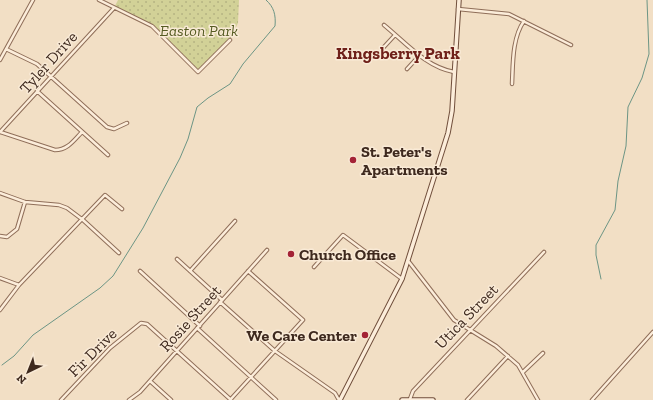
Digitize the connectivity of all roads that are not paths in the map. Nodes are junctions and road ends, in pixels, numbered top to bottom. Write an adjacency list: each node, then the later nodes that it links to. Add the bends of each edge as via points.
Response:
1 (33, 0): 12 (street)
2 (99, 0): 4 (street)
3 (459, 0): 5 (street)
4 (114, 8): 9 (street, via 152,26 198,72); 17 (street, Tyler Drive)
5 (458, 8): 6 (street, via 502,12); 16 (street)
6 (524, 21): 10 (street); 18 (street, via 516,44)
7 (384, 25): 8 (street)
8 (395, 35): 11 (street); 13 (street)
9 (230, 40)
10 (571, 44)
11 (383, 48)
12 (6, 49): 14 (street); 17 (street, via 37,64)
13 (419, 56): 15 (street); 16 (street, via 437,67)
14 (0, 60)
15 (407, 69)
16 (454, 72): 34 (street, via 448,133)
17 (50, 77): 19 (street, Tyler Drive); 20 (street, via 107,127 114,129)
18 (512, 84)
19 (38, 91): 21 (street, Tyler Drive); 22 (street)
20 (127, 123)
21 (0, 132): 22 (street, via 62,150)
22 (82, 132): 23 (street)
23 (108, 155)
24 (0, 193): 25 (street)
25 (25, 202): 27 (street, via 59,205); 29 (street, via 17,229 7,237)
26 (122, 209): 27 (street, via 106,194)
27 (83, 220): 32 (street); 41 (street)
28 (235, 221): 37 (street)
29 (0, 236)
30 (267, 250): 38 (street, Rosie Street)
31 (544, 252): 46 (street, Utica Street)
32 (119, 253)
33 (177, 259): 37 (street)
34 (409, 262): 40 (street); 46 (street, via 450,316)
35 (314, 267): 40 (street, via 343,235)
36 (140, 271): 44 (street)
37 (190, 271): 42 (street)
38 (248, 272): 42 (street, Rosie Street); 49 (street, via 302,320)
39 (0, 278): 41 (street)
40 (402, 279): 55 (street)
41 (20, 285): 43 (street)
42 (221, 301): 44 (street, Rosie Street); 49 (street)
43 (0, 310)
44 (200, 326): 45 (street, Rosie Street)
45 (197, 328): 48 (street, Rosie Street); 53 (street)
46 (469, 330): 51 (street); 57 (street, Utica Street, via 413,391)
47 (653, 332): 68 (street)
48 (177, 351): 54 (street, Rosie Street); 58 (street, Fir Drive, via 147,324 141,323 110,348); 61 (street)
49 (275, 351): 53 (street); 56 (street)
50 (543, 353): 52 (street)
51 (508, 356): 52 (street); 66 (street)
52 (524, 372): 67 (street)
53 (252, 377): 61 (street); 62 (street)
54 (150, 381): 59 (street, Rosie Street); 60 (street)
55 (346, 389): 56 (street); 63 (street)
56 (335, 393): 63 (street)
57 (410, 399): 64 (street); 65 (street)
58 (61, 400)
59 (129, 400)
60 (171, 400)
61 (231, 400)
62 (276, 400)
63 (340, 400)
64 (402, 400)
65 (433, 400)
66 (467, 400)
67 (538, 400)
68 (592, 400)

